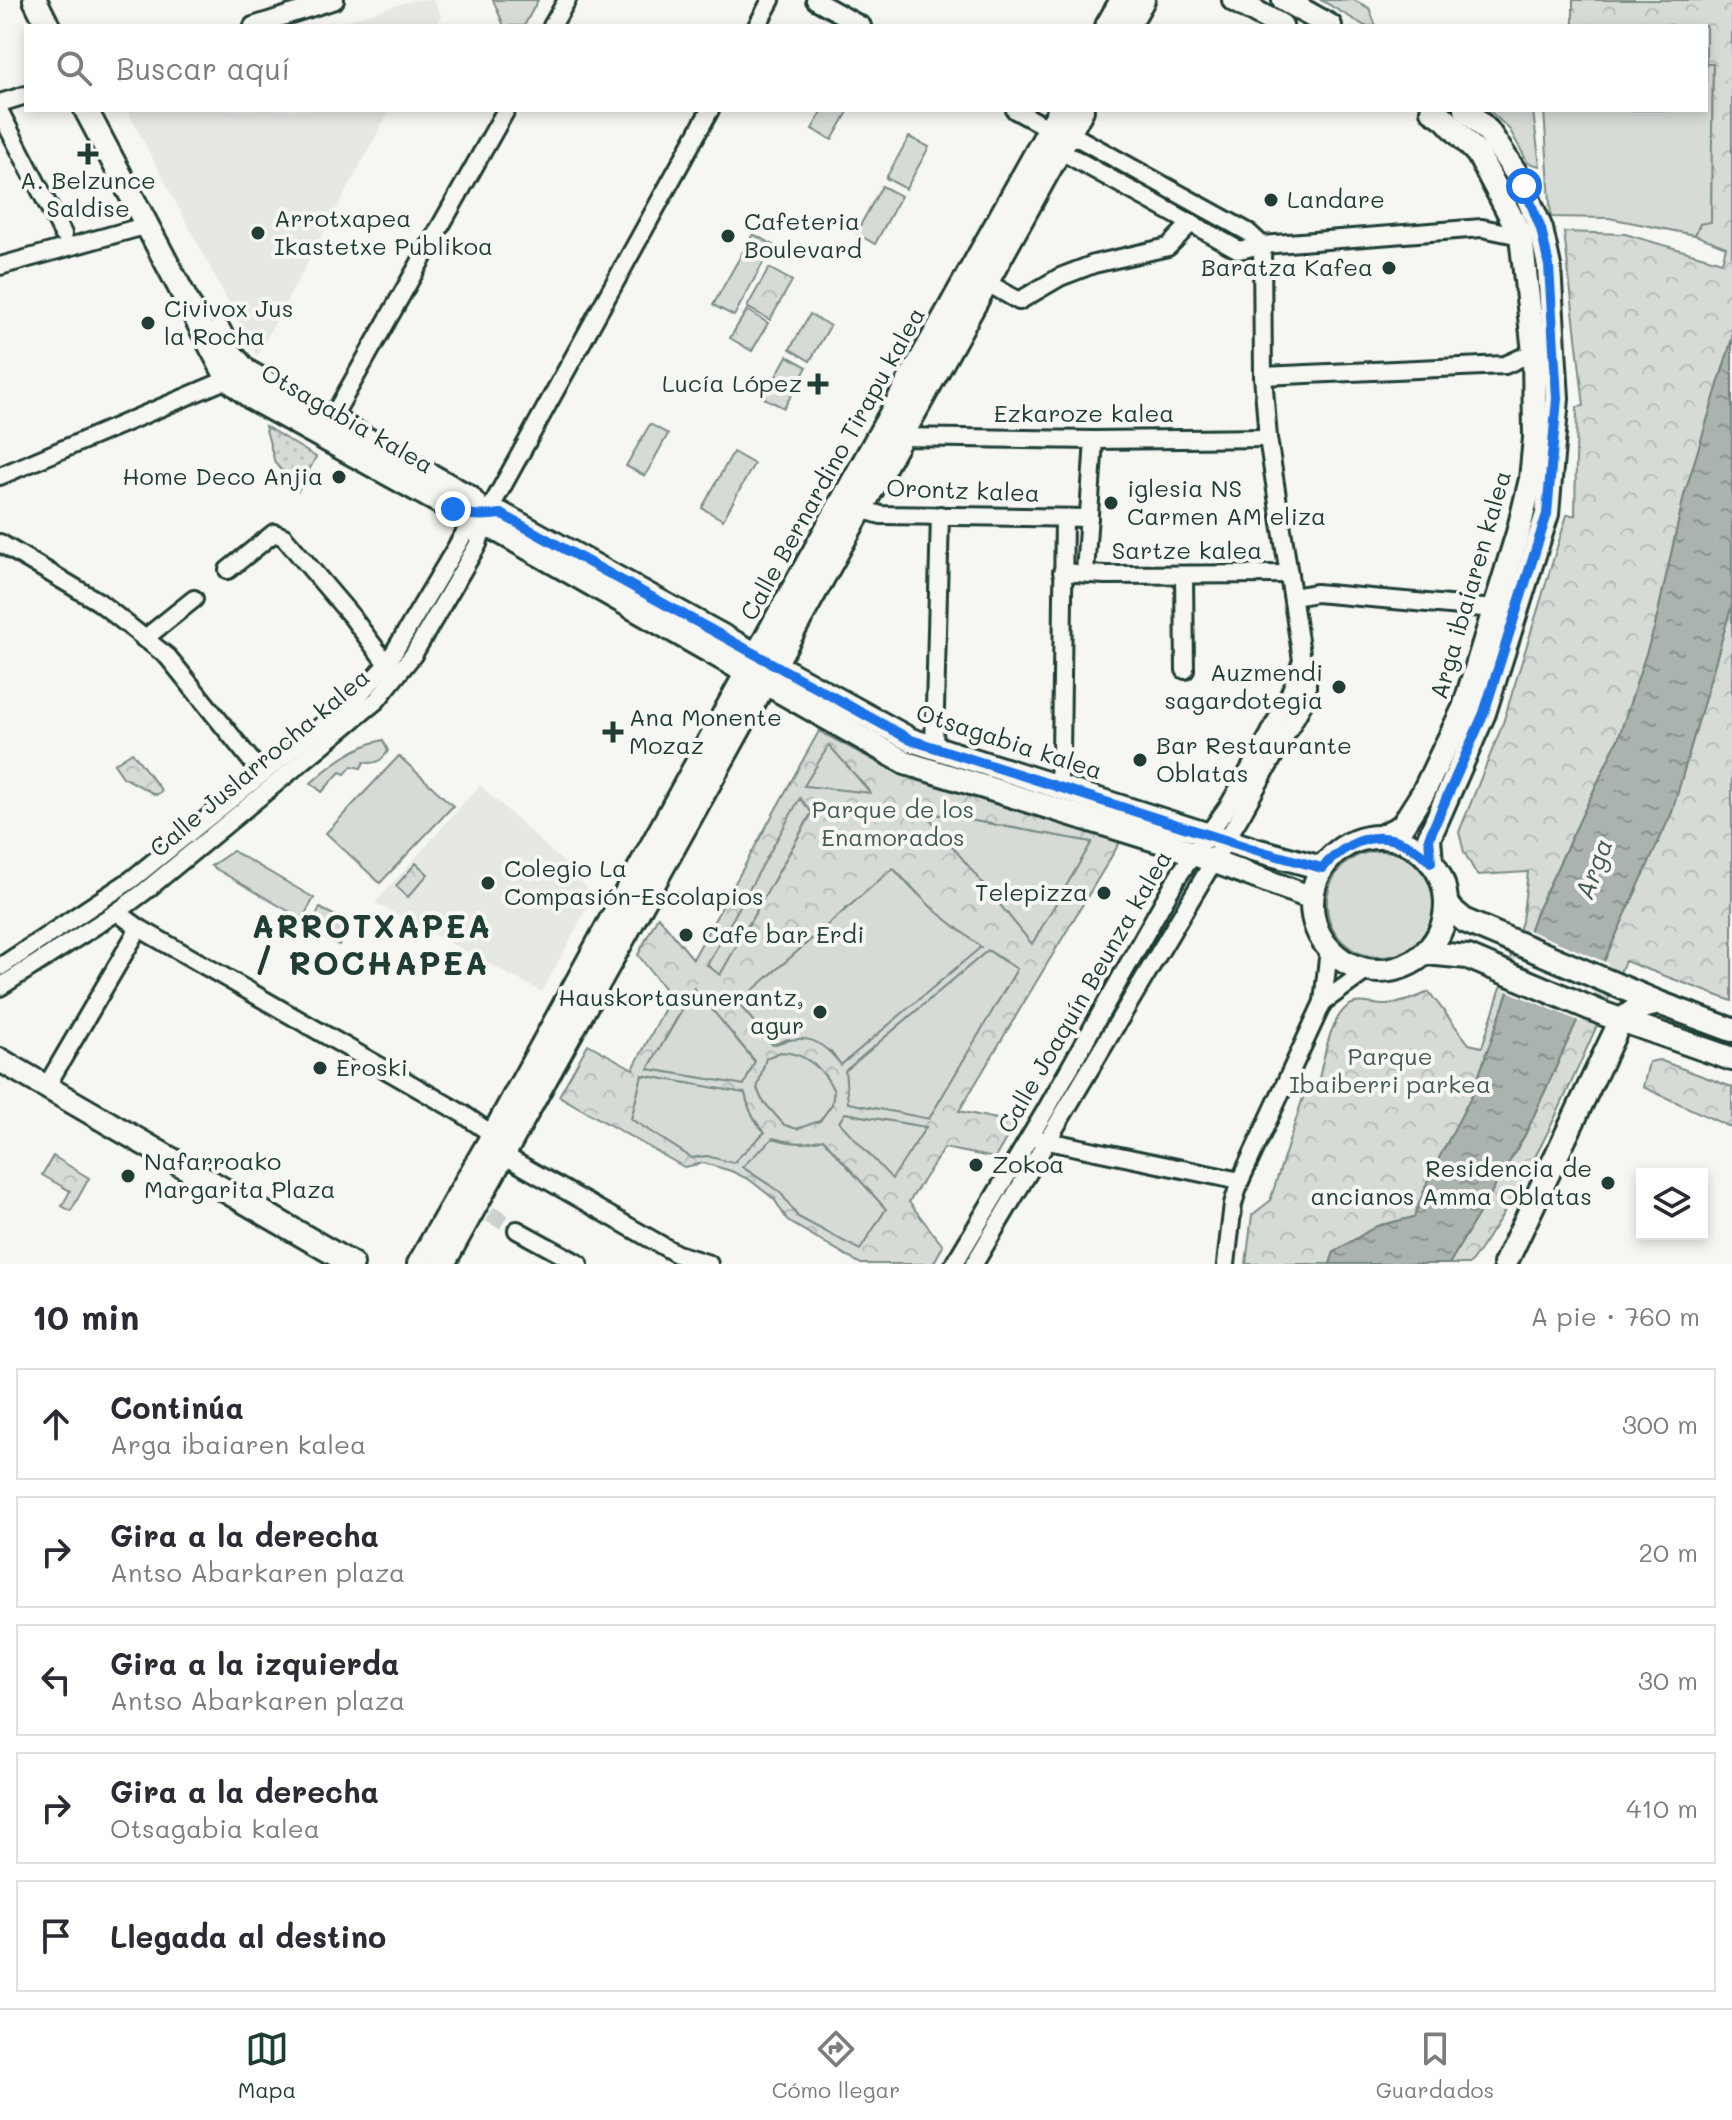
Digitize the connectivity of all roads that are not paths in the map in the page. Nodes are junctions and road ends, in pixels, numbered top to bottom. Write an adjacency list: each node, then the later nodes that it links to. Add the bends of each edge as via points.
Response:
1 (35, 0): 10 (street)
2 (567, 0): 12 (street)
3 (771, 0): 13 (street)
4 (815, 0): 14 (street)
5 (1122, 0): 15 (street)
6 (1143, 0): 16 (street)
7 (1234, 0): 17 (street)
8 (1284, 0): 18 (street)
9 (323, 2): 11 (street)
10 (47, 24)
11 (259, 24)
12 (553, 24)
13 (758, 24)
14 (858, 24)
15 (1108, 24)
16 (1129, 24)
17 (1277, 24)
18 (1326, 24)
19 (24, 96): 20 (street)
20 (0, 103)
21 (0, 112): 33 (street)
22 (87, 112): 32 (street)
23 (105, 112): 39 (street)
24 (505, 112): 41 (street)
25 (709, 112): 48 (street, Calle Juslarrocha kalea)
26 (1019, 112): 30 (street)
27 (1080, 112): 30 (street, Calle Bernardino Tirapu kalea)
28 (1435, 112): 34 (street, Arga ibaiaren kalea, via 1478,154)
29 (1468, 112): 70 (street, Arga ibaiaren kalea, via 1488,131 1520,179 1541,229 1549,266 1557,398 1547,514 1484,713 1429,838)
30 (1059, 131): 31 (street); 35 (street, via 1248,232); 37 (street, Calle Bernardino Tirapu kalea); 62 (street, Calle Bernardino Tirapu kalea)
31 (1191, 223): 35 (street, via 1239,250); 37 (street, via 1168,247 1094,264 1019,301)
32 (148, 225): 36 (street); 39 (street)
33 (63, 234)
34 (1521, 236): 35 (street, via 1482,228); 38 (street, Arga ibaiaren kalea)
35 (1262, 245): 40 (street, Calle Joaquín Beunza kalea)
36 (0, 266)
37 (986, 282): 42 (street, Calle Bernardino Tirapu kalea)
38 (1534, 352): 40 (street, via 1505,365); 59 (street, Arga ibaiaren kalea, via 1531,479)
39 (237, 375): 41 (street, Otsagabia kalea); 45 (street); 48 (street, Otsagabia kalea, via 259,403 459,513)
40 (1263, 376): 43 (street, Calle Joaquín Beunza kalea)
41 (331, 420): 48 (street, Otsagabia kalea, via 469,497)
42 (900, 437): 44 (street, Ezkaroze kalea); 46 (street, Calle Bernardino Tirapu kalea)
43 (1268, 438): 44 (street, Ezkaroze kalea); 55 (street, Calle Joaquín Beunza kalea)
44 (1094, 440): 50 (street)
45 (0, 476)
46 (860, 509): 47 (street, Orontz kalea, via 881,515); 62 (street, Calle Bernardino Tirapu kalea)
47 (940, 515): 49 (street, Orontz kalea); 64 (street)
48 (486, 516): 61 (street, Calle Juslarrocha kalea, via 464,534); 62 (street, Otsagabia kalea, via 501,514); 74 (street, Calle Juslarrocha kalea, via 478,544 418,648 377,700)
49 (1064, 518): 50 (street, Orontz kalea); 53 (street)
50 (1089, 518): 54 (street)
51 (0, 543): 60 (street, via 99,602)
52 (228, 570): 61 (street, via 274,533 284,537)
53 (1062, 572): 54 (street, Sartze kalea); 66 (street)
54 (1085, 573): 56 (street, Sartze kalea)
55 (1289, 574): 56 (street, Sartze kalea); 57 (street, Calle Joaquín Beunza kalea)
56 (1184, 576): 63 (street)
57 (1293, 597): 59 (street, via 1316,593); 68 (street, Calle Joaquín Beunza kalea, via 1307,697)
58 (194, 599): 60 (street)
59 (1494, 609): 67 (street, Arga ibaiaren kalea, via 1464,708 1423,793 1402,826)
60 (144, 639): 65 (street, via 168,657)
61 (387, 664): 65 (street, Calle Juslarrocha kalea, via 357,697)
62 (761, 669): 64 (street, Otsagabia kalea); 69 (street, Otsagabia kalea, via 906,763); 88 (street, Calle Bernardino Tirapu kalea); 90 (street, Calle Bernardino Tirapu kalea)
63 (1185, 670)
64 (934, 747): 66 (street, Otsagabia kalea)
65 (262, 774): 78 (street, Calle Juslarrocha kalea, via 131,880)
66 (1058, 786): 68 (street, Otsagabia kalea)
67 (1380, 837): 70 (street, via 1399,840); 71 (street, via 1338,851)
68 (1218, 838): 69 (street, Calle Joaquín Beunza kalea); 71 (street, Otsagabia kalea)
69 (1204, 858): 72 (street, Otsagabia kalea); 89 (street, Calle Joaquín Beunza kalea, via 1178,876)
70 (1431, 862): 73 (street)
71 (1322, 868): 72 (street)
72 (1312, 898): 76 (street, via 1316,925)
73 (1446, 905): 77 (street, via 1440,931); 82 (street, via 1465,921)
74 (117, 912): 75 (street); 80 (street, Calle Juslarrocha kalea)
75 (139, 928): 87 (street); 88 (street)
76 (1329, 950): 79 (street); 81 (street)
77 (1426, 953): 79 (street, via 1395,970); 83 (street, via 1483,963)
78 (0, 967)
79 (1366, 971): 81 (street)
80 (0, 987)
81 (1323, 1002): 91 (street)
82 (1659, 1003): 83 (street); 84 (street)
83 (1613, 1017): 85 (street); 101 (street)
84 (1732, 1030)
85 (1732, 1059)
86 (0, 1060): 87 (street)
87 (46, 1087): 93 (street)
88 (493, 1135): 94 (street, Calle Bernardino Tirapu kalea)
89 (1038, 1139): 91 (street); 98 (street, Calle Joaquín Beunza kalea); 99 (street, Calle Joaquín Beunza kalea)
90 (505, 1156): 95 (street, Calle Bernardino Tirapu kalea, via 484,1210); 97 (street, via 677,1254)
91 (1240, 1181): 100 (street)
92 (517, 1230): 96 (street)
93 (352, 1264)
94 (419, 1264)
95 (443, 1264)
96 (579, 1264)
97 (709, 1264)
98 (954, 1264)
99 (974, 1264)
100 (1226, 1264)
101 (1505, 1264)

